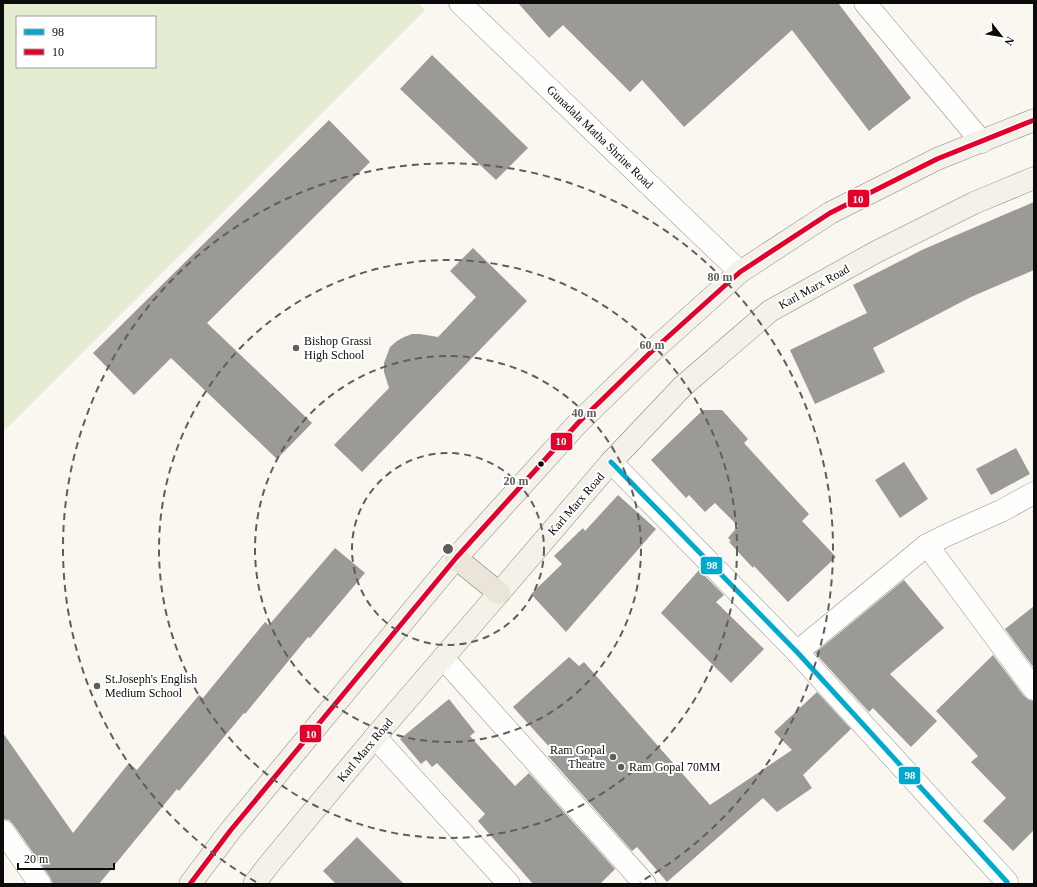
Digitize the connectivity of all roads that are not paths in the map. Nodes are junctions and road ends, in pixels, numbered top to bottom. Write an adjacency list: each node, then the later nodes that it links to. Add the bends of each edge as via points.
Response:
1 (460, 3): 6 (street, Gunadala Matha Shrine Road)
2 (865, 3): 4 (street)
3 (1034, 120): 4 (main road)
4 (982, 142): 6 (main road, via 937,159 830,213)
5 (1034, 178): 7 (main road, Karl Marx Road, via 974,203 876,252 770,311 683,386)
6 (740, 272): 10 (main road, via 650,353 578,423)
7 (611, 462): 11 (main road, Karl Marx Road); 12 (street)
8 (1034, 493): 9 (street)
9 (927, 545): 12 (street); 14 (street)
10 (456, 558): 11 (main road); 19 (main road, via 230,831)
11 (498, 593): 13 (main road, Karl Marx Road)
12 (797, 652): 17 (street)
13 (444, 658): 15 (main road, Karl Marx Road); 22 (street)
14 (1034, 689)
15 (375, 737): 20 (main road, Karl Marx Road); 21 (street)
16 (3, 831): 18 (street)
17 (1007, 882)
18 (40, 884)
19 (190, 884)
20 (254, 884)
21 (509, 884)
22 (645, 884)

